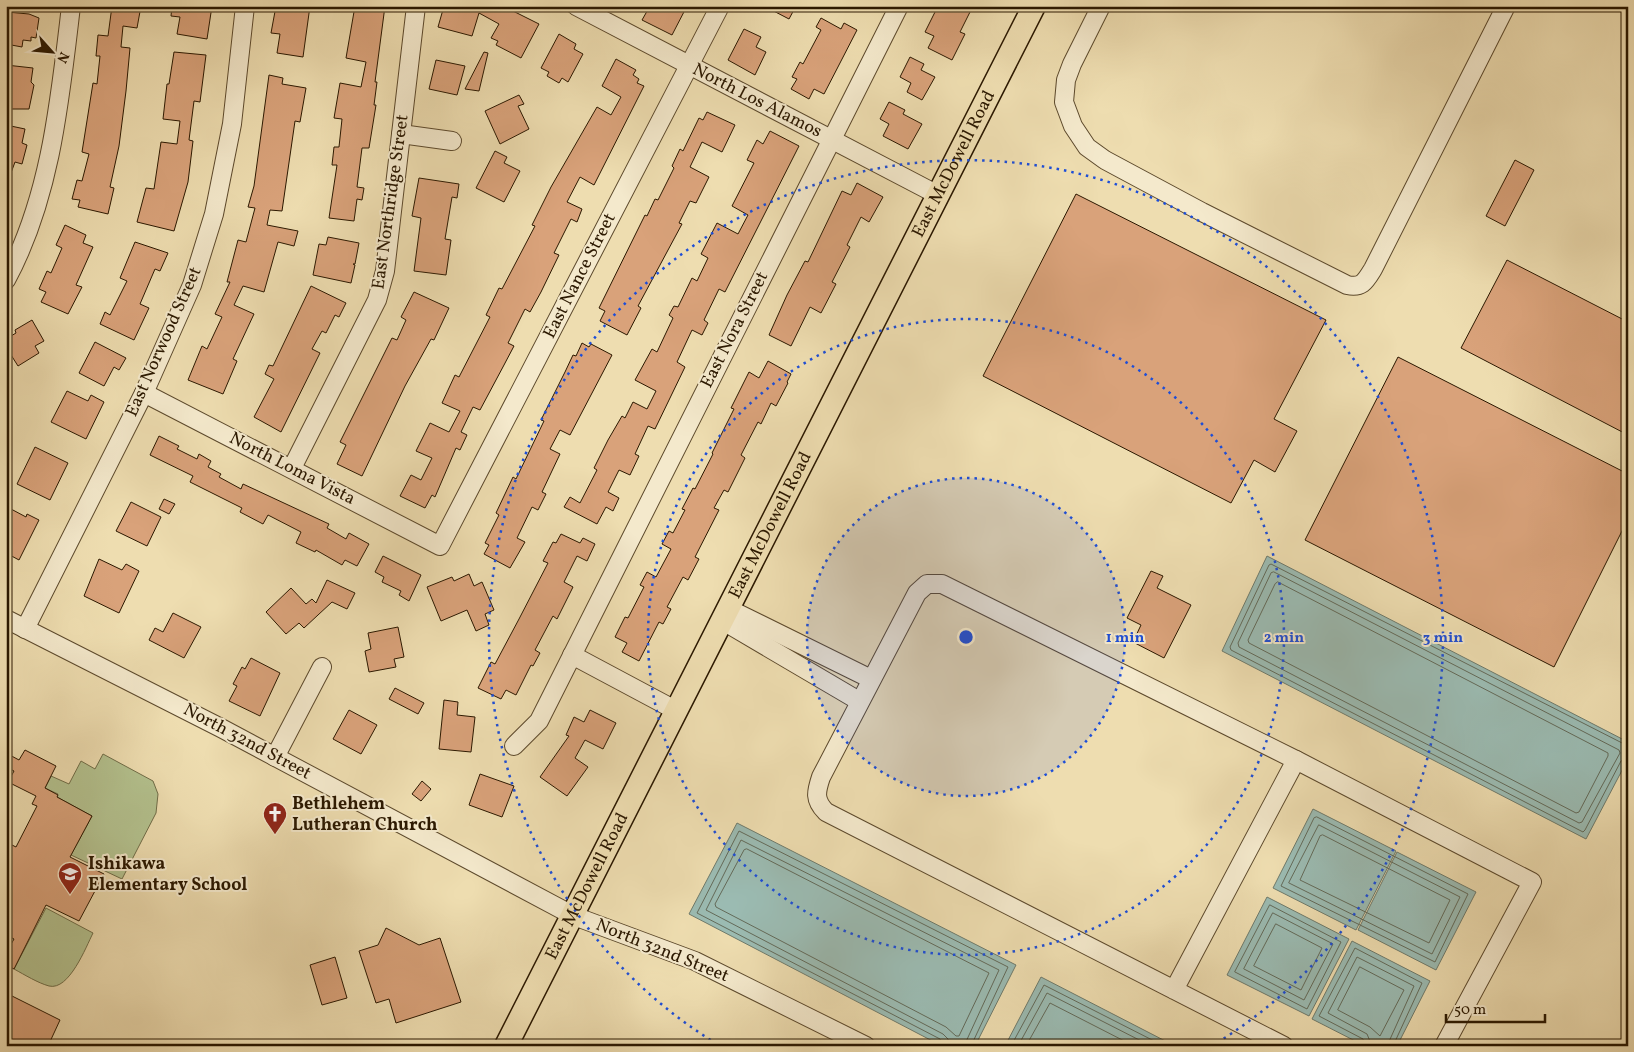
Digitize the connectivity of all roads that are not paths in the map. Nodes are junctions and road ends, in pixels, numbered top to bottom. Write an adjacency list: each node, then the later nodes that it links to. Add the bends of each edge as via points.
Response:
1 (71, 6): 15 (street, via 57,118 38,200)
2 (245, 6): 16 (street, East Norwood Street, via 232,124 214,214 192,285)
3 (416, 6): 11 (street, East Northridge Street)
4 (576, 6): 10 (street, North Los Alamos)
5 (720, 6): 10 (street, East Nance Street)
6 (899, 6): 12 (street, East Nora Street)
7 (1034, 6): 14 (main road, East McDowell Road)
8 (1101, 6): 9 (street, via 1072,64 1066,80 1064,102 1073,126 1092,152 1202,212 1346,285 1358,287 1364,284 1373,269)
9 (1506, 6)
10 (689, 66): 12 (street, North Los Alamos); 18 (street, East Nance Street)
11 (401, 134): 13 (street); 17 (street, East Northridge Street, via 385,270 377,300)
12 (831, 140): 14 (street, North Los Alamos); 22 (street, East Nora Street)
13 (452, 141)
14 (938, 195): 19 (main road, East McDowell Road)
15 (6, 280)
16 (144, 393): 17 (street, North Loma Vista); 21 (street, East Norwood Street)
17 (292, 468): 18 (street, North Loma Vista)
18 (440, 546)
19 (726, 615): 24 (street); 25 (street); 26 (main road, East McDowell Road)
20 (6, 619): 21 (street, North 32nd Street)
21 (25, 629): 28 (street, North 32nd Street)
22 (572, 655): 26 (street); 27 (street, East Nora Street, via 539,721)
23 (322, 667): 28 (street)
24 (871, 680): 25 (street); 29 (street, via 917,593 927,584 942,584)
25 (859, 701): 31 (street, via 816,790 817,803 826,812)
26 (677, 711): 30 (main road, East McDowell Road)
27 (514, 746)
28 (276, 756): 30 (street, North 32nd Street)
29 (1296, 760): 31 (street); 35 (street, via 1532,882)
30 (574, 916): 32 (main road, East McDowell Road); 33 (street, North 32nd Street, via 695,961)
31 (1174, 990): 34 (street)
32 (506, 1046)
33 (866, 1046)
34 (1284, 1046)
35 (1444, 1046)

